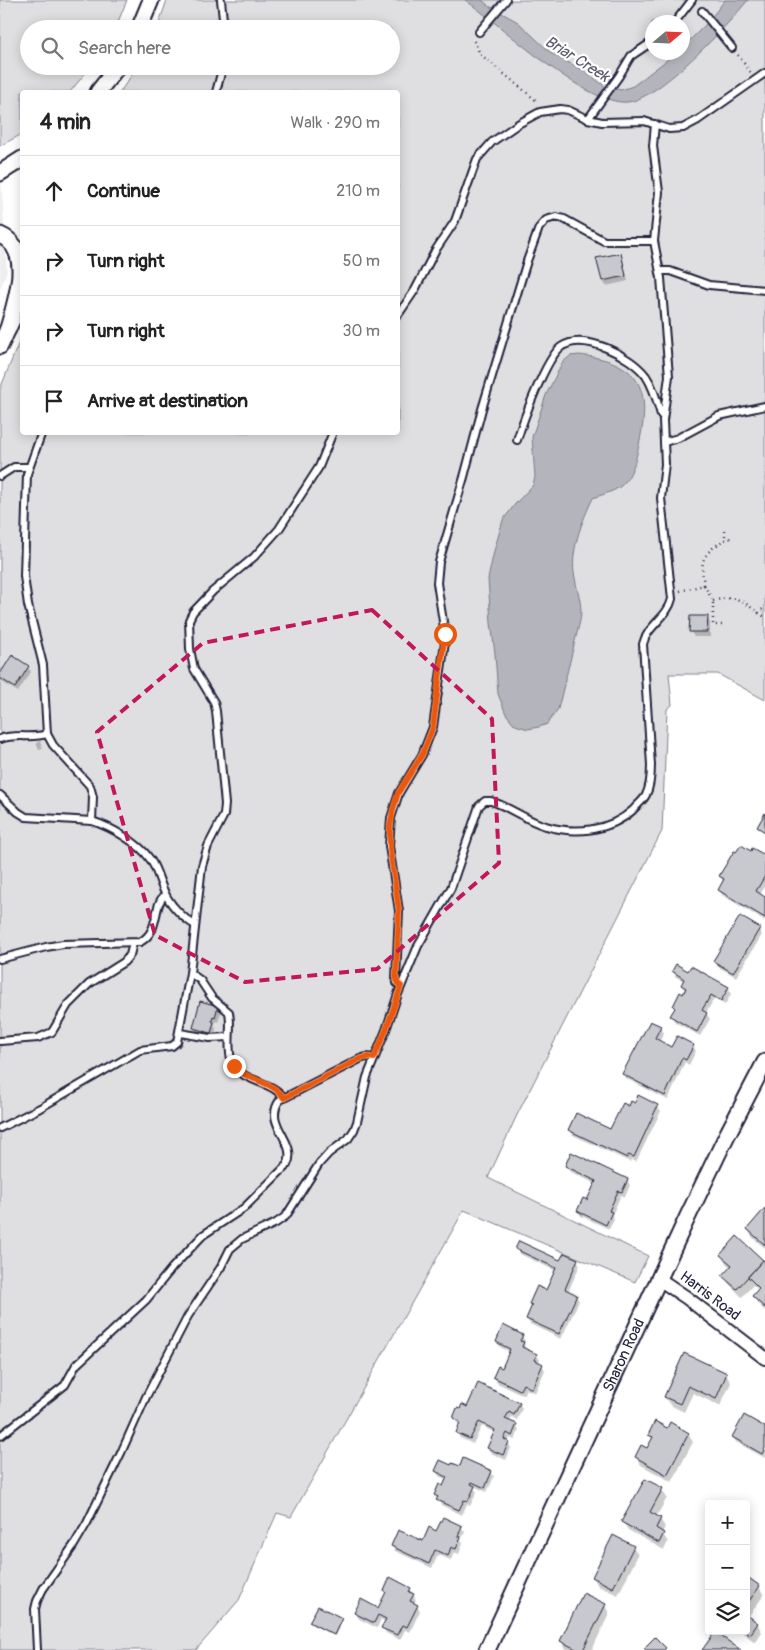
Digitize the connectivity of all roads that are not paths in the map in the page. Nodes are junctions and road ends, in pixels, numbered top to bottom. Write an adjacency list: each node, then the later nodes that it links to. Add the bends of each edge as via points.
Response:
1 (151, 0): 7 (street)
2 (221, 0): 8 (lane)
3 (506, 0): 9 (lane)
4 (692, 0): 6 (lane)
5 (702, 11): 11 (lane)
6 (680, 15)
7 (143, 20)
8 (223, 20)
9 (479, 32)
10 (645, 46): 17 (lane, via 630,56)
11 (732, 48)
12 (765, 73): 18 (lane, via 686,127 674,129)
13 (111, 75): 15 (street)
14 (221, 75): 16 (lane)
15 (100, 90)
16 (217, 90)
17 (588, 118): 18 (lane); 26 (lane, via 564,109 550,110 526,119 492,142 480,155 471,174 455,221)
18 (656, 124): 22 (lane, via 653,146 659,192)
19 (20, 160): 20 (street)
20 (0, 173)
21 (0, 235): 27 (street, via 14,245 20,266 17,296)
22 (654, 241): 23 (lane); 46 (lane, via 604,241 564,219 552,218 539,228 527,261 439,562 437,583 445,642 433,727 422,755 398,793 393,810 389,846 399,910 396,978)
23 (660, 271): 24 (lane, via 709,285); 30 (lane, via 669,376)
24 (765, 290)
25 (20, 304): 27 (street)
26 (400, 312)
27 (8, 329): 28 (street)
28 (0, 346)
29 (765, 406): 34 (lane, via 719,416)
30 (663, 416): 33 (lane, via 649,381 633,363 600,344 570,344 560,348 553,358 533,397); 34 (lane)
31 (41, 435): 35 (lane)
32 (332, 435): 42 (lane, via 316,472 279,529 254,557 213,591 193,612 188,623 194,669 216,711 225,804 224,816 204,859)
33 (517, 440)
34 (664, 442): 46 (lane, via 665,464 660,498 672,594 670,606 643,644 651,765 644,799 618,822 577,831 544,826 494,802 482,803 451,888 418,946)
35 (29, 467): 36 (lane, via 14,467); 37 (lane, via 24,576 43,664)
36 (0, 476)
37 (47, 734): 38 (lane); 40 (lane, via 90,786)
38 (0, 739)
39 (0, 795): 40 (lane, via 26,817)
40 (92, 821): 41 (lane, via 143,850 154,864)
41 (165, 896): 42 (lane, via 188,921); 43 (lane, via 148,935)
42 (196, 925): 45 (lane)
43 (133, 943): 44 (lane, via 63,944); 49 (lane, via 124,962 89,984 68,1005 52,1032 38,1038)
44 (0, 959)
45 (190, 974): 47 (lane); 48 (lane, via 197,977 212,998 229,1012)
46 (401, 986): 50 (lane)
47 (180, 1033): 48 (lane, via 210,1038); 53 (lane, via 175,1045 140,1050)
48 (229, 1037): 52 (lane, via 235,1068 276,1089)
49 (0, 1041)
50 (374, 1058): 52 (lane, via 360,1059); 57 (lane, via 352,1134 319,1164 286,1216 242,1239 230,1249 188,1316 151,1386 87,1523 37,1601)
51 (765, 1062): 54 (street, Sharon Road)
52 (284, 1098): 56 (lane, via 278,1103 274,1115 290,1152 287,1165 244,1208 203,1235 146,1300 79,1362 61,1389)
53 (0, 1128)
54 (659, 1279): 55 (street, Harris Road); 58 (street, Sharon Road)
55 (765, 1358)
56 (0, 1436)
57 (37, 1650)
58 (487, 1650)

